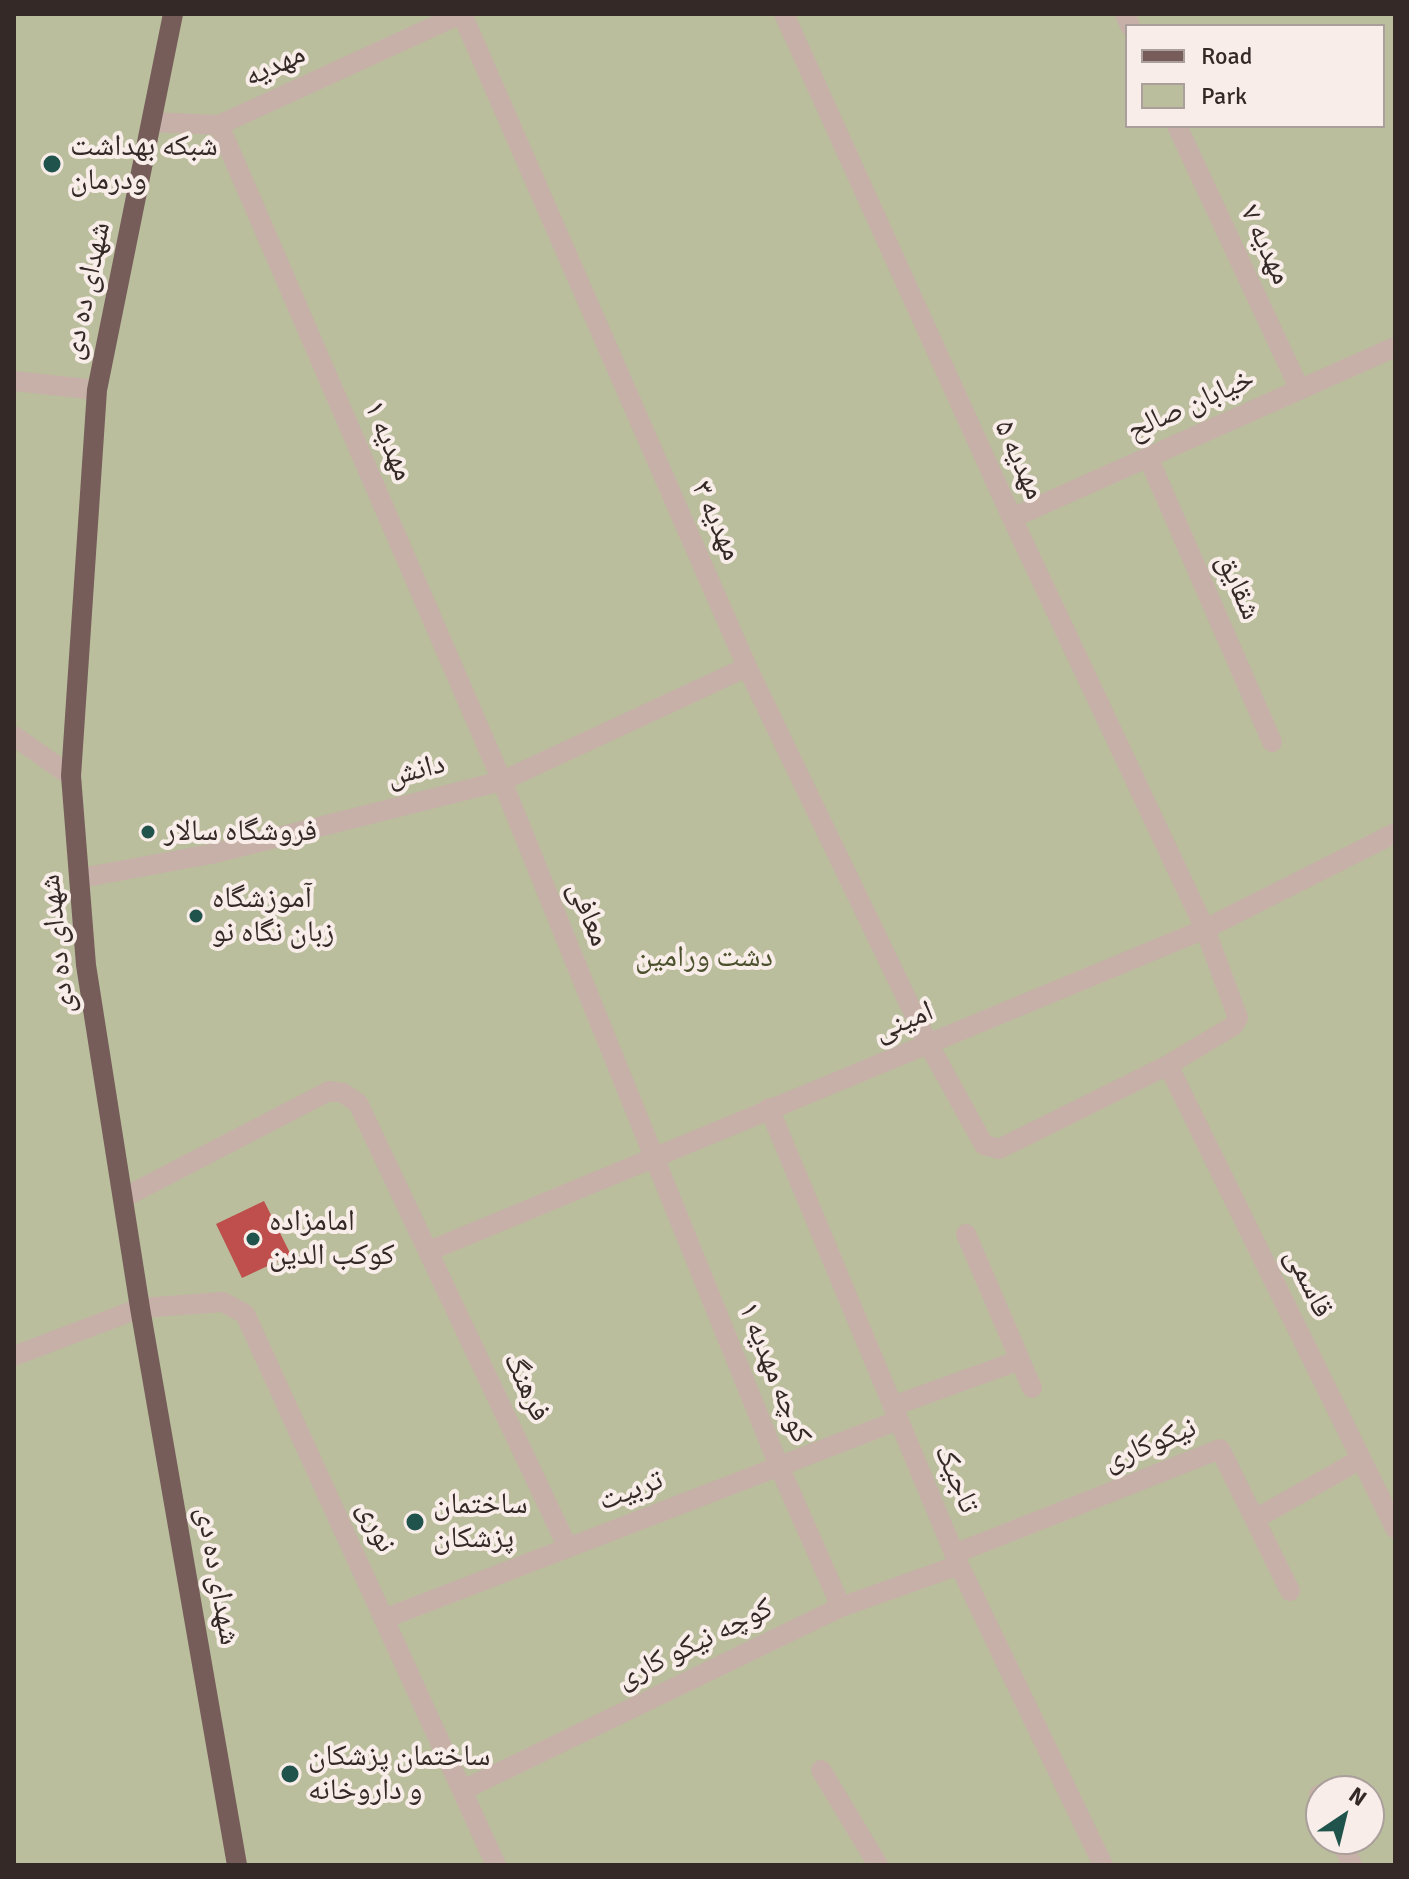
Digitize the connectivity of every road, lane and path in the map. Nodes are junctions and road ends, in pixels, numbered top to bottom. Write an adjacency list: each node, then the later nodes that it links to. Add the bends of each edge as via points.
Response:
1 (173, 14): 4 (main road, شهدای ده دی)
2 (461, 14): 5 (street, مهدیه); 13 (street, مهدیه ۳)
3 (784, 14): 12 (street, مهدیه ۵)
4 (152, 122): 5 (street, مهدیه); 9 (main road, شهدای ده دی)
5 (219, 125): 17 (street, مهدیه ۱)
6 (1178, 128): 10 (street, مهدیه ۷)
7 (1395, 347): 10 (street, خیابان صالح)
8 (14, 381): 9 (street)
9 (97, 390): 16 (main road, شهدای ده دی)
10 (1300, 390): 11 (street, خیابان صالح)
11 (1148, 457): 12 (street, خیابان صالح); 15 (street, شقایق)
12 (1012, 518): 20 (street, مهدیه ۵)
13 (747, 667): 17 (street, دانش); 21 (street, مهدیه ۳)
14 (14, 736): 16 (street)
15 (1272, 742)
16 (71, 776): 19 (main road, شهدای ده دی)
17 (502, 781): 19 (street, دانش, via 211,854); 24 (street, معافی)
18 (1395, 833): 20 (street, امینی)
19 (81, 878): 25 (main road, شهدای ده دی, via 86,965)
20 (1205, 929): 21 (street, امینی); 22 (street, مهدیه ۵, via 1238,1018)
21 (929, 1045): 22 (street, مهدیه ۳, via 984,1145 999,1149); 23 (street, امینی)
22 (1168, 1065): 33 (street, قاسمی)
23 (769, 1108): 24 (street, امینی); 32 (street, تاجیک)
24 (656, 1159): 27 (street, امینی); 34 (street, کوچه مهدیه ۱)
25 (123, 1198): 27 (street, فرهنگ, via 329,1091 343,1093 358,1103); 28 (main road, شهدای ده دی)
26 (966, 1234): 30 (street)
27 (429, 1251): 37 (street, فرهنگ)
28 (140, 1308): 29 (street, نوری); 41 (street, نوری, via 223,1302 245,1314); 44 (main road, شهدای ده دی)
29 (14, 1356)
30 (1020, 1360): 31 (street); 32 (street, تربیت)
31 (1032, 1388)
32 (896, 1413): 34 (street, تربیت); 38 (street, تاجیک)
33 (1361, 1459): 35 (street); 36 (street, قاسمی)
34 (779, 1466): 37 (street, تربیت); 40 (street, کوچه مهدیه ۱)
35 (1257, 1518): 38 (street, نیکوکاری, via 1224,1453 1213,1449); 39 (street, نیکوکاری)
36 (1395, 1528)
37 (568, 1548): 41 (street, تربیت)
38 (957, 1560): 40 (street, کوچه نیکو کاری); 47 (street, تاجیک)
39 (1290, 1591)
40 (841, 1607): 43 (street, کوچه نیکو کاری)
41 (386, 1618): 43 (street, نوری)
42 (821, 1770): 46 (street)
43 (463, 1790): 45 (street, نوری)
44 (237, 1865)
45 (496, 1865)
46 (878, 1865)
47 (1103, 1865)

